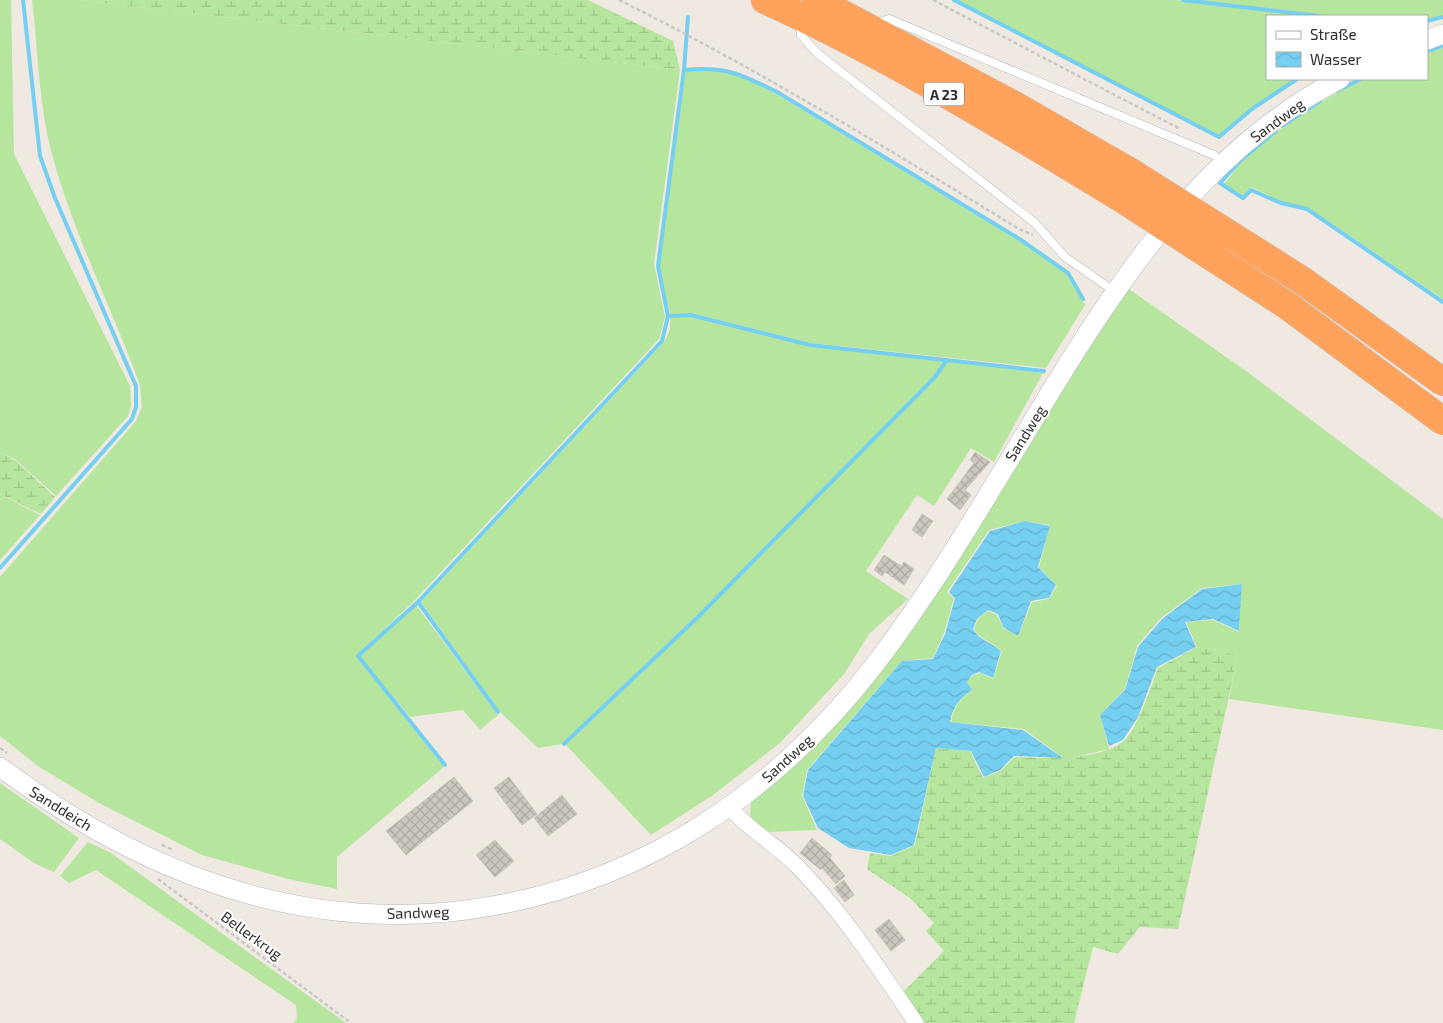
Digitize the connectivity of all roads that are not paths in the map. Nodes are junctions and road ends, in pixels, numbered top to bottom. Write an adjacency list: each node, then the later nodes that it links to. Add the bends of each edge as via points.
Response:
1 (765, 0): 2 (highway, A 23)
2 (807, 8): 3 (highway, A 23); 8 (highway, A 23, via 1000,125); 9 (lane, via 802,35 817,54 1035,223 1066,257)
3 (868, 26): 7 (lane, via 889,19); 8 (highway, A 23, via 1014,105)
4 (1443, 34): 5 (street)
5 (1428, 40)
6 (1338, 80): 9 (street, Sandweg, via 1267,125 1222,164 1139,257)
7 (1214, 155)
8 (1125, 185): 10 (highway, A 23, bridge, via 1303,282); 11 (highway, A 23, bridge)
9 (1115, 291): 13 (street, Sandweg, via 928,590 875,665 784,763)
10 (1443, 382)
11 (1443, 421)
12 (4, 760): 14 (street, Sanddeich, via 30,790)
13 (730, 808): 14 (street, Sandweg, via 665,848 598,878 545,896 442,913 380,914 305,906 235,891 182,873 152,850); 15 (street, via 796,865 852,929)
14 (124, 846)
15 (916, 1023)

